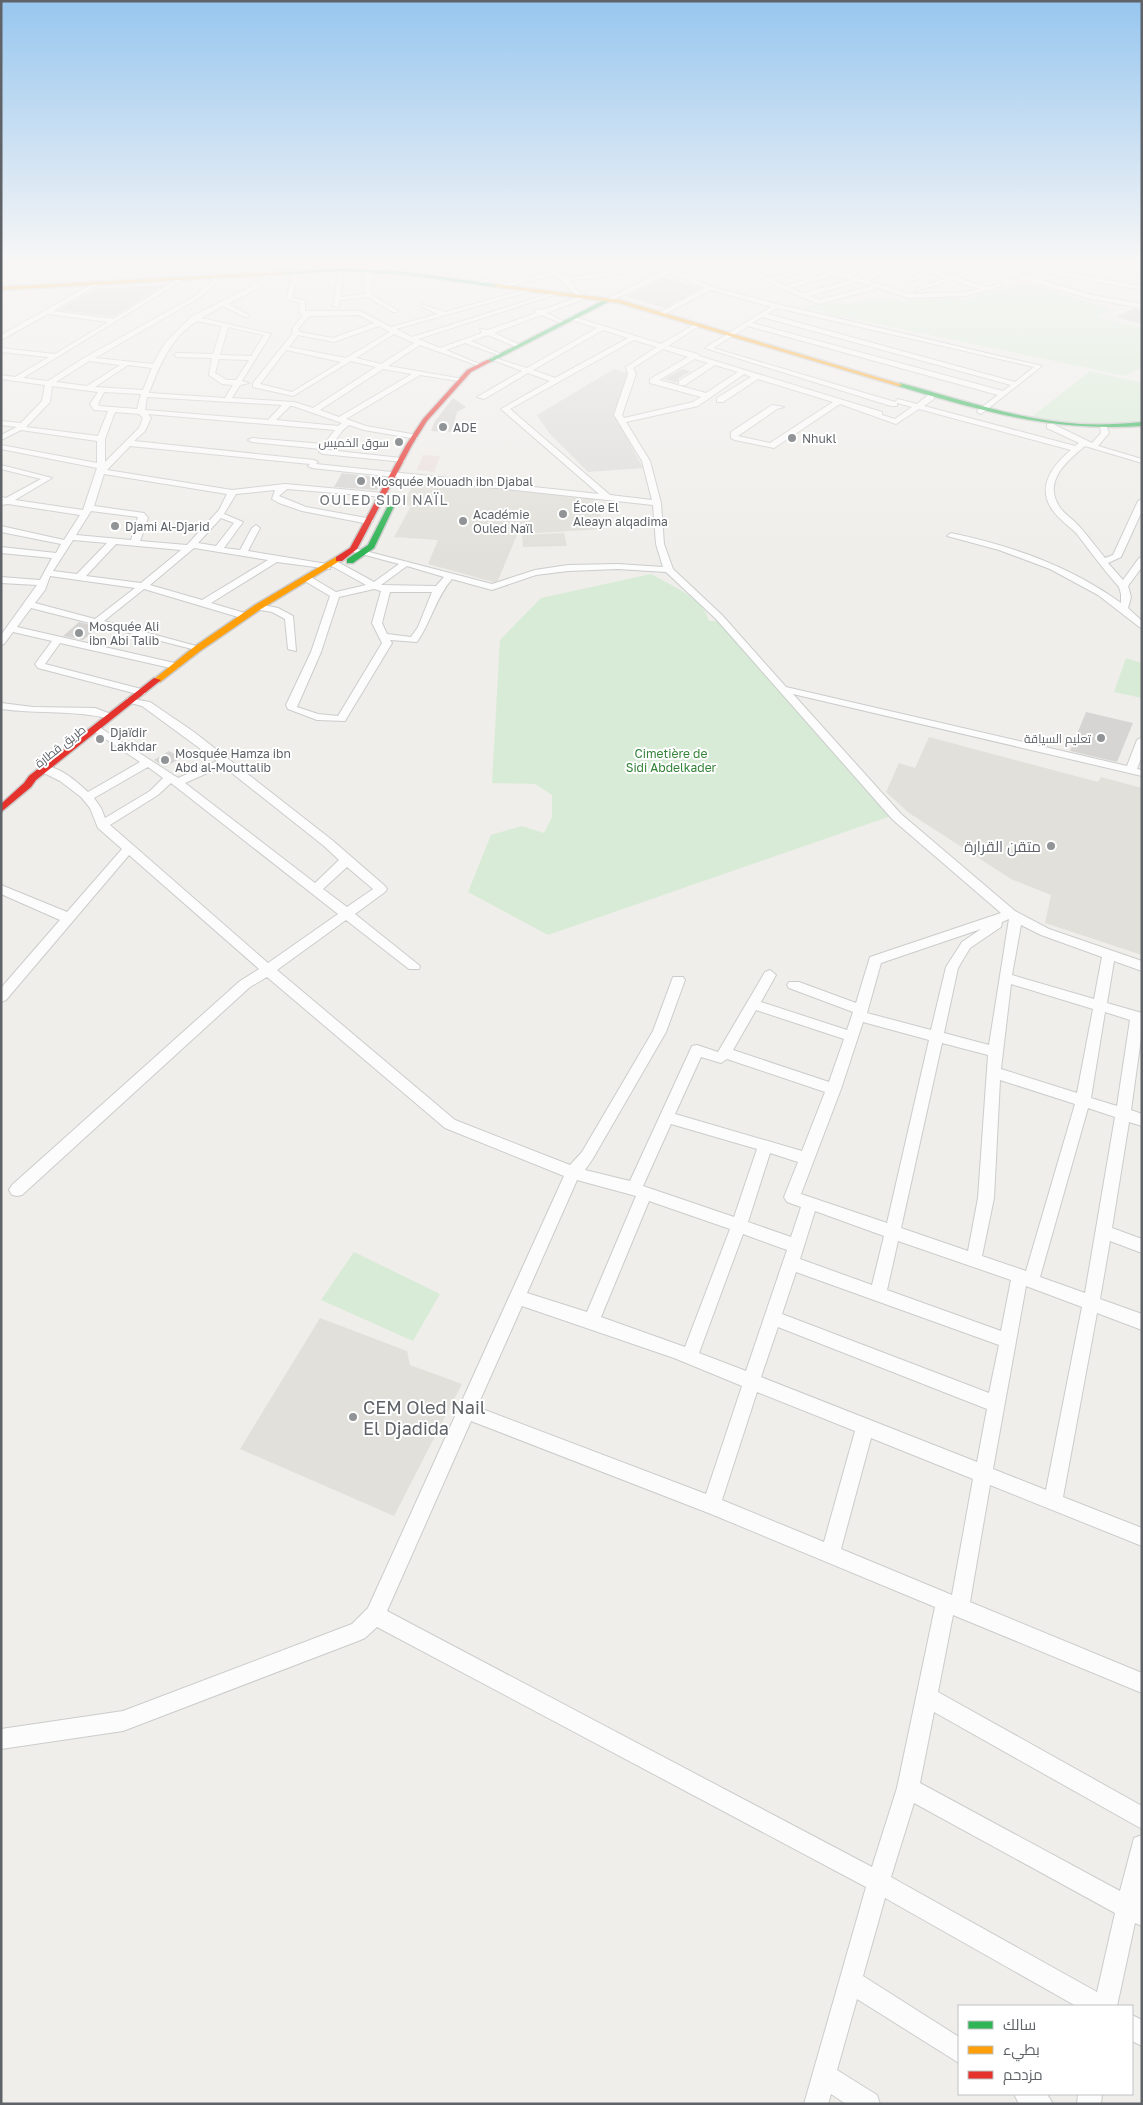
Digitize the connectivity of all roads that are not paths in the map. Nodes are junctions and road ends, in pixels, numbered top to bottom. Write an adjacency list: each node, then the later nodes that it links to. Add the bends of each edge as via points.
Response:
1 (50, 359): 35 (street)
2 (88, 359): 39 (street)
3 (90, 359): 24 (street)
4 (159, 359): 27 (street)
5 (216, 359): 38 (street, via 211,374 225,382)
6 (253, 359): 38 (street)
7 (276, 359): 42 (street)
8 (346, 359): 23 (street)
9 (393, 359): 28 (street)
10 (463, 359): 26 (street)
11 (491, 359): 26 (main road, طريق قطارة)
12 (501, 359): 29 (street)
13 (545, 359): 29 (street)
14 (592, 359): 37 (street)
15 (641, 359): 34 (street, via 629,367)
16 (686, 359): 34 (street)
17 (700, 359): 25 (street)
18 (747, 359): 59 (street)
19 (810, 359): 45 (main road)
20 (876, 359): 49 (street)
21 (932, 359): 41 (street)
22 (1005, 359): 41 (street, via 1038,366)
23 (350, 360): 28 (street); 47 (street)
24 (127, 363): 27 (street); 43 (street)
25 (713, 363): 30 (street); 40 (street)
26 (477, 365): 36 (main road, طريق قطارة)
27 (155, 366): 46 (street)
28 (383, 367): 31 (street); 48 (street)
29 (525, 370): 37 (street); 51 (street)
30 (743, 372): 32 (street); 52 (street)
31 (418, 373): 36 (street); 57 (street)
32 (757, 376): 56 (street); 58 (street)
33 (1, 377): 35 (street)
34 (642, 377): 52 (street); 71 (street, via 619,410)
35 (16, 379): 39 (street)
36 (459, 379): 68 (main road, طريق قطارة)
37 (553, 380): 102 (street, via 505,409)
38 (239, 382): 42 (street); 54 (street)
39 (49, 383): 43 (street); 74 (street, via 46,402)
40 (682, 383)
41 (1016, 384): 49 (street)
42 (256, 385): 47 (street)
43 (89, 388): 44 (street)
44 (102, 390): 46 (street); 64 (street, via 94,404 97,408)
45 (914, 390): 53 (main road); 59 (street); 66 (main road)
46 (145, 393): 54 (street); 67 (street)
47 (293, 394): 61 (street)
48 (342, 394): 50 (street); 65 (street)
49 (1004, 394): 66 (street)
50 (351, 396)
51 (481, 397)
52 (707, 397): 56 (street); 71 (street, via 695,404)
53 (931, 397): 62 (street); 66 (main road)
54 (227, 400): 61 (street)
55 (361, 400): 57 (street)
56 (720, 400): 60 (street)
57 (370, 402): 70 (street)
58 (838, 402): 63 (street, via 771,446 735,438 734,434 775,407); 69 (street)
59 (896, 402): 62 (street); 69 (street)
60 (733, 403)
61 (291, 404): 65 (street); 79 (street)
62 (920, 406): 69 (street, via 896,422 877,416); 86 (street)
63 (780, 407)
64 (112, 410): 67 (street); 82 (street)
65 (315, 410): 70 (street)
66 (983, 411): 75 (main road); 77 (main road, via 1051,424)
67 (141, 412): 79 (street); 83 (street, via 147,418 142,429)
68 (430, 413): 80 (main road, طريق قطارة); 97 (main road, طريق قطارة, via 434,420)
69 (879, 414)
70 (344, 420): 76 (street); 80 (street, via 372,430)
71 (622, 420): 105 (street, via 646,460)
72 (1, 423): 74 (street)
73 (1142, 424): 77 (main road)
74 (21, 426): 81 (street); 82 (street)
75 (1050, 426): 77 (main road); 84 (street)
76 (340, 428): 79 (street); 87 (street)
77 (1104, 428): 78 (main road); 84 (street)
78 (1142, 428)
79 (261, 431): 87 (street); 88 (street)
80 (414, 437): 89 (main road, طريق قطارة)
81 (1, 438)
82 (101, 440): 94 (street)
83 (128, 443): 88 (street); 94 (street)
84 (1089, 444): 86 (street); 90 (street)
85 (1, 448): 91 (street)
86 (1077, 449): 123 (street, via 1050,478 1049,492 1053,506 1073,525)
87 (325, 450): 89 (street); 96 (street)
88 (238, 453): 96 (street)
89 (401, 460): 97 (main road, طريق قطارة)
90 (1142, 461)
91 (72, 462): 93 (street); 94 (street)
92 (1, 467): 98 (street)
93 (63, 468)
94 (100, 468): 100 (street); 106 (street)
95 (56, 473): 98 (street)
96 (306, 473): 97 (street); 99 (street); 101 (street)
97 (398, 474): 101 (main road, طريق قطارة); 102 (street); 118 (main road, طريق قطارة, via 374,539)
98 (48, 478): 103 (street)
99 (285, 486): 100 (street); 108 (street, via 277,492 275,498 278,501)
100 (232, 492): 107 (street)
101 (384, 495): 108 (main road, طريق قطارة)
102 (608, 498): 105 (street)
103 (3, 501): 106 (street)
104 (1142, 501): 123 (street, via 1117,556)
105 (657, 503): 126 (street, via 660,544)
106 (87, 511): 112 (street); 114 (street, via 141,516 144,518)
107 (218, 514): 115 (street); 116 (street, via 239,522)
108 (369, 521): 118 (main road, طريق قطارة)
109 (256, 528): 119 (street)
110 (1, 529): 112 (street)
111 (951, 536): 142 (street, via 1026,556 1088,586)
112 (70, 540): 113 (street); 120 (street)
113 (114, 541): 114 (street); 129 (street)
114 (135, 542): 115 (street)
115 (190, 547): 116 (street); 133 (street)
116 (219, 548): 119 (street)
117 (1, 550): 120 (street)
118 (359, 550): 124 (street); 125 (main road, طريق قطارة)
119 (243, 552): 121 (street)
120 (59, 556): 127 (street)
121 (278, 558): 125 (street); 139 (street)
122 (1142, 560): 135 (street)
123 (1102, 562): 135 (street)
124 (406, 563): 128 (street); 134 (street)
125 (333, 566): 131 (main road, طريق قطارة); 134 (street)
126 (668, 570): 128 (street, via 593,565 533,574 492,587); 154 (street, via 719,617)
127 (47, 573): 129 (street); 132 (street)
128 (451, 575): 137 (street)
129 (80, 577): 133 (street)
130 (1, 580): 132 (street)
131 (310, 580): 138 (street); 141 (main road, طريق قطارة)
132 (43, 584): 140 (street)
133 (143, 586): 139 (street); 145 (street)
134 (374, 586): 136 (street); 138 (street)
135 (1123, 586): 142 (street, via 1127,594)
136 (386, 589): 137 (street); 148 (street, via 377,622)
137 (438, 589): 148 (street, via 414,640)
138 (335, 595): 148 (street, via 316,652 291,705 293,709 317,717 341,719 387,643)
139 (204, 604): 143 (street)
140 (30, 605): 145 (street); 147 (street)
141 (263, 608): 143 (main road, طريق قطارة); 152 (street, via 290,618); 155 (main road, طريق قطارة)
142 (1123, 608): 146 (street)
143 (245, 616): 151 (main road, طريق قطارة)
144 (1, 622): 147 (street)
145 (97, 622): 151 (street)
146 (1141, 624)
147 (14, 626): 149 (street); 150 (street)
148 (384, 636)
149 (57, 640): 153 (street); 155 (street, via 40,664 42,666)
150 (1, 642)
151 (197, 649): 153 (main road, طريق قطارة)
152 (293, 649)
153 (175, 666): 155 (main road, طريق قطارة)
154 (784, 689): 163 (street); 173 (street, via 897,817)
155 (137, 698): 157 (main road, طريق قطارة); 158 (main road, طريق قطارة); 160 (street)
156 (1, 706): 157 (street, via 95,711)
157 (111, 716): 158 (main road, طريق قطارة)
158 (99, 729): 161 (street); 162 (main road, طريق قطارة)
159 (1142, 740): 163 (street)
160 (225, 761): 164 (street); 169 (street)
161 (147, 763): 164 (street); 165 (street)
162 (48, 770): 165 (street); 166 (main road, طريق قطارة)
163 (1136, 772)
164 (174, 780): 167 (street); 171 (street)
165 (88, 797): 167 (street)
166 (1, 809)
167 (102, 825): 168 (street)
168 (128, 849): 174 (street); 178 (street)
169 (347, 860): 171 (street); 172 (street, via 381,889)
170 (1, 889): 174 (street)
171 (315, 890): 172 (street)
172 (346, 914): 176 (street); 178 (street)
173 (1013, 916): 175 (street, via 1045,932); 180 (street); 186 (street, via 875,960); 189 (street, via 966,945 952,967)
174 (68, 918): 183 (street)
175 (1109, 955): 177 (street); 185 (street)
176 (414, 966)
177 (1142, 966)
178 (268, 970): 200 (street, via 450,1124); 201 (street, via 245,984)
179 (770, 976): 184 (street)
180 (1004, 978): 185 (street); 190 (street)
181 (678, 980): 200 (street, via 659,1032 587,1156)
182 (794, 985): 186 (street)
183 (1, 997)
184 (753, 1004): 188 (street); 191 (street)
185 (1098, 1006): 187 (street); 194 (street)
186 (861, 1013): 188 (street); 189 (street)
187 (1139, 1018): 195 (street)
188 (853, 1036): 193 (street)
189 (935, 1036): 190 (street); 205 (street)
190 (995, 1052): 192 (street)
191 (724, 1053): 193 (street); 196 (street, via 721,1058 697,1050)
192 (994, 1072): 194 (street); 209 (street, via 986,1198)
193 (834, 1089): 199 (street)
194 (1083, 1100): 195 (street); 211 (street)
195 (1124, 1114): 197 (street); 206 (street)
196 (667, 1117): 198 (street); 202 (street)
197 (1142, 1120)
198 (765, 1146): 199 (street); 204 (street)
199 (807, 1158): 203 (street, via 792,1196)
200 (573, 1173): 202 (street); 213 (street)
201 (17, 1190)
202 (640, 1191): 204 (street); 216 (street)
203 (810, 1202): 205 (street); 207 (street)
204 (739, 1225): 207 (street); 219 (street)
205 (894, 1231): 209 (street); 212 (street)
206 (1104, 1232): 208 (street); 214 (street)
207 (796, 1246): 210 (street)
208 (1142, 1246)
209 (974, 1258): 211 (street)
210 (791, 1263): 212 (street); 215 (street)
211 (1026, 1279): 214 (street); 218 (street)
212 (878, 1294): 218 (street)
213 (516, 1297): 216 (street); 222 (street)
214 (1092, 1304): 217 (street); 225 (street)
215 (773, 1318): 220 (street); 221 (street)
216 (591, 1321): 219 (street)
217 (1142, 1322)
218 (1008, 1341): 221 (street)
219 (689, 1357): 220 (street)
220 (752, 1382): 223 (street); 226 (street)
221 (996, 1404): 224 (street)
222 (466, 1411): 226 (street); 230 (street)
223 (865, 1427): 224 (street); 228 (street)
224 (982, 1474): 225 (street); 229 (street)
225 (1053, 1502): 227 (street)
226 (711, 1505): 228 (street)
227 (1142, 1537)
228 (830, 1554): 229 (street)
229 (952, 1605): 231 (street); 232 (street)
230 (375, 1615): 233 (street, via 358,1631 123,1721); 237 (street)
231 (1142, 1683)
232 (927, 1697): 234 (street); 235 (street)
233 (1, 1738)
234 (908, 1788): 237 (street); 238 (street)
235 (1142, 1818)
236 (1142, 1846): 238 (street)
237 (878, 1882): 239 (street); 240 (street)
238 (1135, 1911): 241 (street)
239 (850, 1981): 242 (street); 243 (street)
240 (1096, 2005)
241 (1105, 2005)
242 (958, 2050)
243 (824, 2075): 245 (street); 246 (street)
244 (1028, 2095): 247 (street)
245 (816, 2104)
246 (868, 2104)
247 (1041, 2104)

